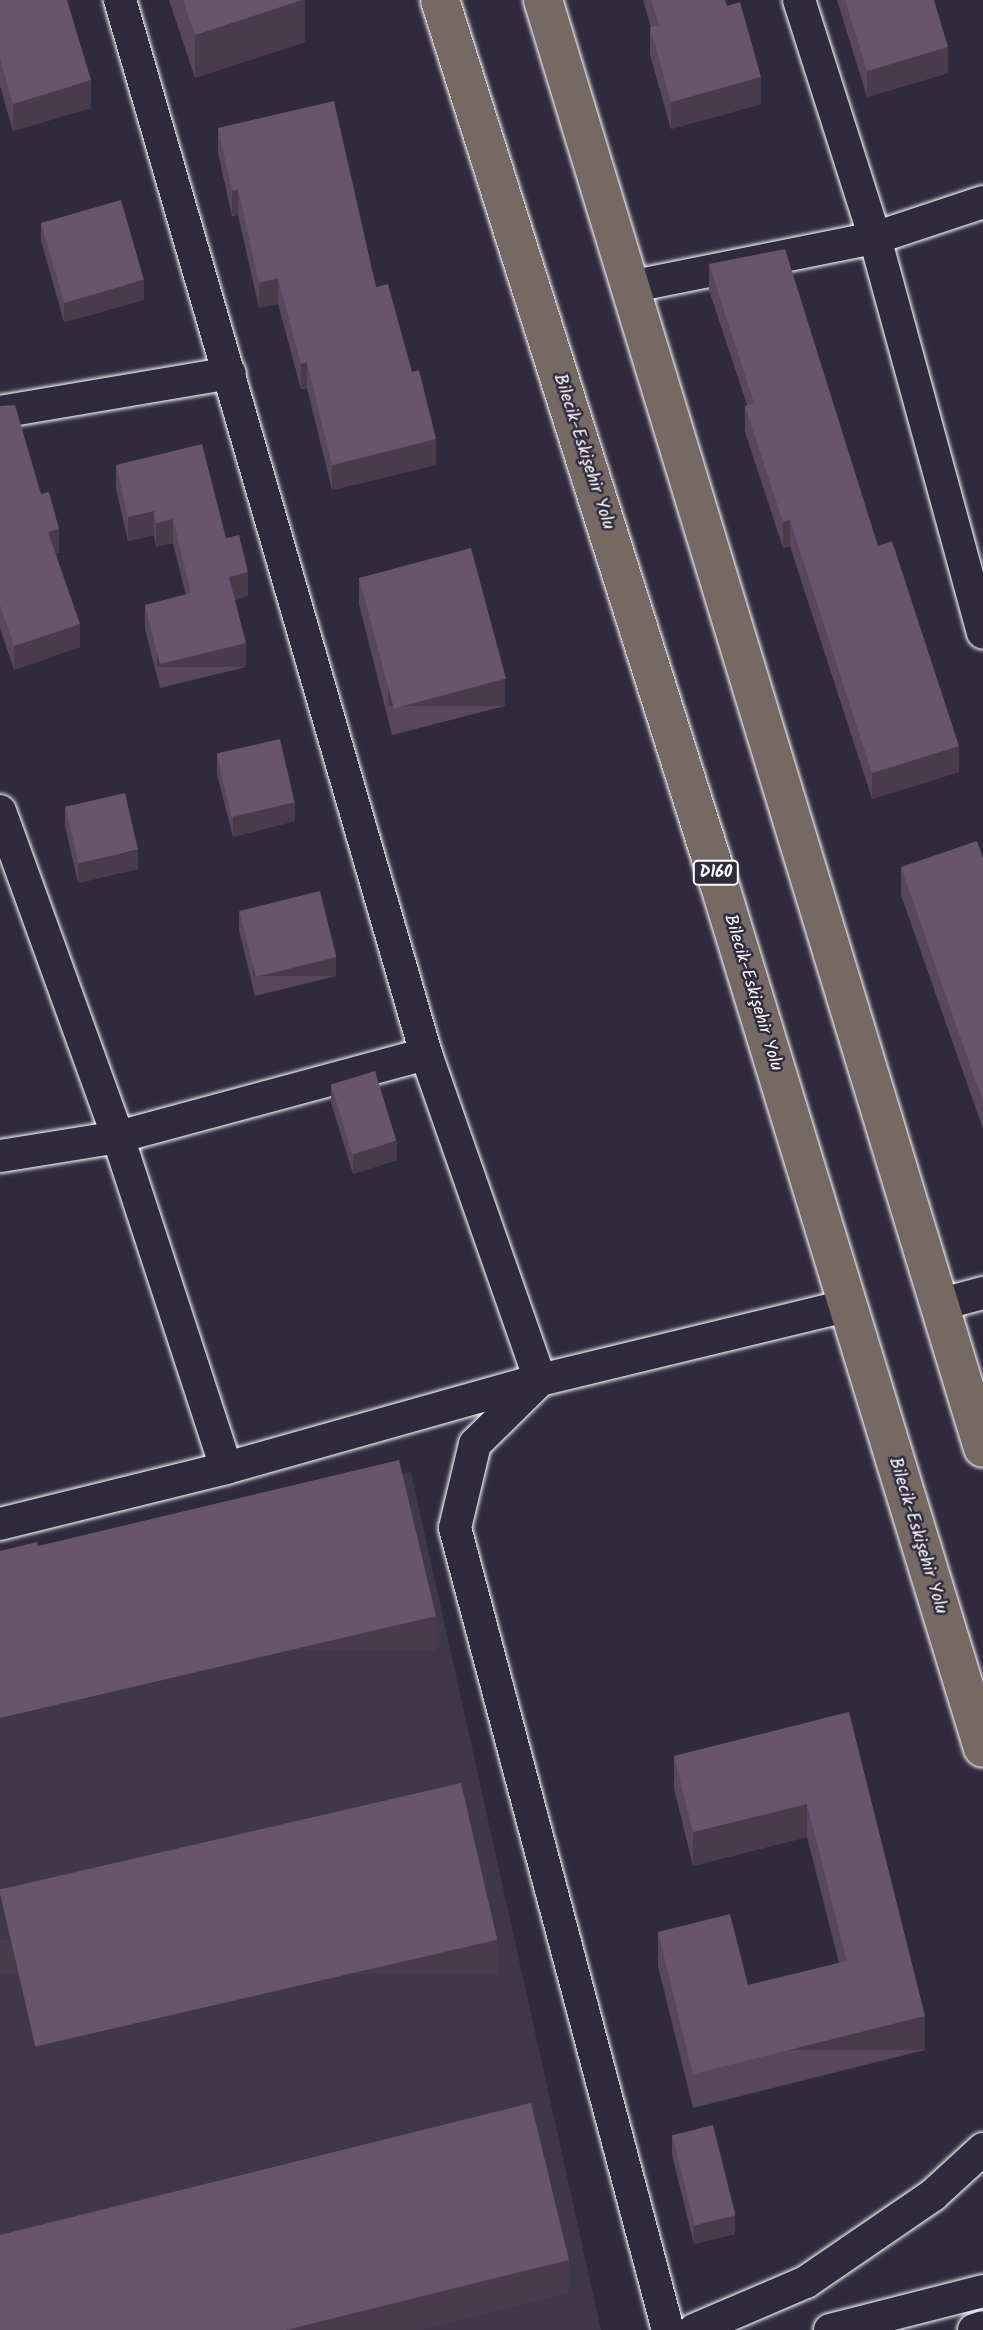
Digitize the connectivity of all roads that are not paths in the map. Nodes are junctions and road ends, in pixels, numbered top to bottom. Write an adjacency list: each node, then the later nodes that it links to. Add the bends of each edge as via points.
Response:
1 (120, 0): 8 (street)
2 (440, 0): 17 (main road, Bilecik-Eskişehir Yolu / D160, via 719,883)
3 (543, 0): 7 (main road)
4 (799, 0): 6 (street)
5 (983, 202): 6 (street)
6 (875, 238): 7 (street); 10 (street)
7 (629, 287): 16 (main road)
8 (230, 373): 9 (street); 12 (street)
9 (0, 412)
10 (983, 632)
11 (0, 811): 13 (street)
12 (426, 1054): 13 (street); 18 (street)
13 (118, 1137): 14 (street); 20 (street)
14 (0, 1156)
15 (983, 1293): 16 (street)
16 (938, 1305): 19 (main road)
17 (846, 1306): 18 (street); 22 (main road, Bilecik-Eskişehir Yolu / D160)
18 (540, 1380): 20 (street); 26 (street, via 475,1444 456,1528)
19 (983, 1448)
20 (226, 1468): 21 (street)
21 (0, 1524)
22 (983, 1748)
23 (983, 2149): 27 (street, via 933,2195 806,2282)
24 (983, 2291): 28 (street)
25 (983, 2328): 29 (street)
26 (668, 2330)
27 (694, 2330)
28 (830, 2330)
29 (974, 2330)

